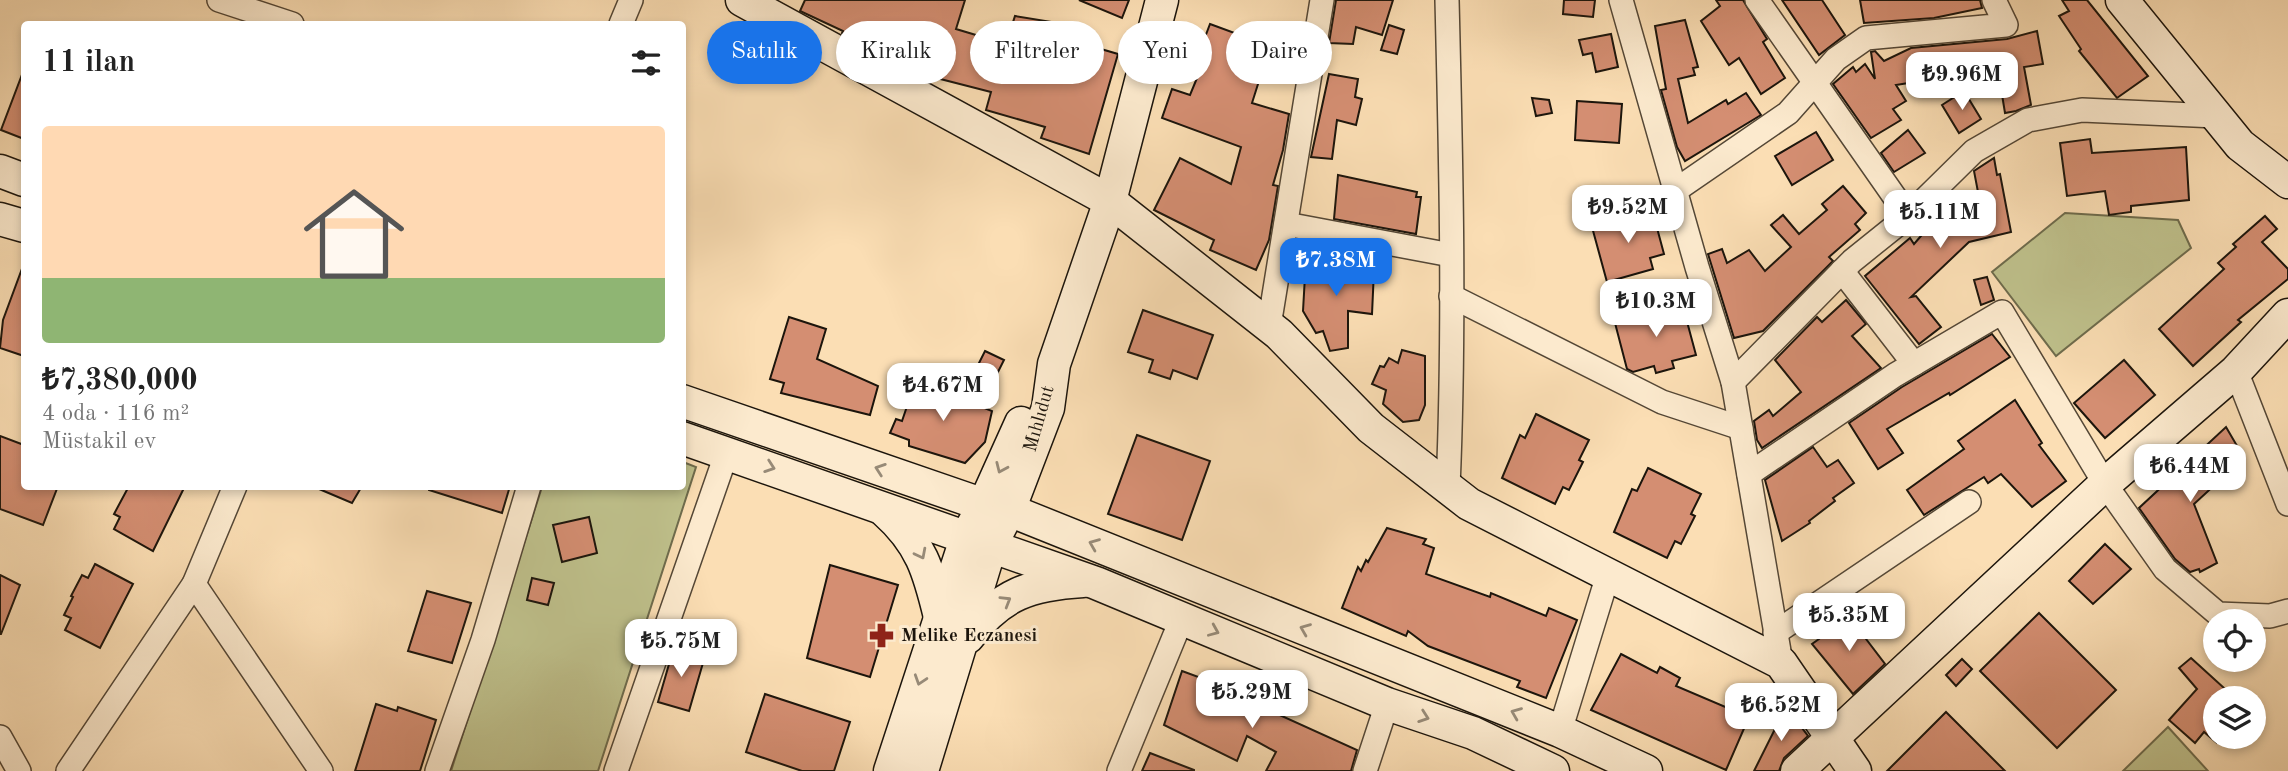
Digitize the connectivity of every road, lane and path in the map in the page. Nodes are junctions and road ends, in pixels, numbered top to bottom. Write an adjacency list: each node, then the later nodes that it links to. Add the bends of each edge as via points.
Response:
1 (219, 0): 11 (street)
2 (631, 0): 12 (street)
3 (1162, 0): 19 (main road, Mıhlıdut)
4 (1322, 0): 22 (street)
5 (1447, 0): 24 (street)
6 (1621, 0): 18 (street)
7 (1757, 0): 13 (street)
8 (1994, 0): 13 (street, via 2006,25 1866,38 1836,59)
9 (2122, 0): 14 (main road)
10 (757, 4): 19 (main road)
11 (283, 21)
12 (622, 21)
13 (1815, 85): 18 (street, via 1788,113); 20 (street)
14 (2216, 116): 16 (main road, via 2240,145); 20 (street, via 2082,110 2028,120 1974,151)
15 (0, 171): 17 (main road)
16 (2287, 177)
17 (21, 179)
18 (1676, 190): 31 (street)
19 (1110, 201): 28 (main road); 44 (main road, Mıhlıdut, via 1054,364 1048,408)
20 (1908, 216): 25 (street)
21 (0, 219): 23 (main road)
22 (1286, 224): 24 (street); 28 (street)
23 (21, 225)
24 (1451, 255): 26 (street)
25 (1842, 271): 29 (street); 31 (street)
26 (1451, 296): 33 (street, via 1662,402); 38 (street)
27 (2288, 315): 30 (main road)
28 (1269, 326): 38 (main road, via 1371,428)
29 (1914, 364): 36 (street); 37 (street, via 2002,312)
30 (2236, 371): 37 (main road); 42 (street)
31 (1734, 382): 33 (street)
32 (686, 402): 44 (main road, one-way to 32)
33 (1741, 428): 36 (street)
34 (686, 439): 35 (main road)
35 (727, 452): 43 (main road, one-way to 43); 62 (street)
36 (1749, 474): 52 (street)
37 (2105, 484): 49 (street, via 2165,569 2218,614 2270,616); 57 (main road)
38 (1448, 487): 46 (main road, via 1469,504)
39 (233, 490): 48 (street)
40 (527, 490): 61 (street, via 483,640)
41 (1969, 502): 52 (street)
42 (2288, 504)
43 (879, 505): 45 (main road); 50 (main road, one-way to 50, via 908,531 920,552)
44 (997, 508): 45 (main road, Mıhlıdut); 55 (main road, one-way to 44)
45 (979, 540): 47 (main road); 50 (main road, Mıhlıdut); 53 (main road, Mıhlıdut)
46 (1608, 575): 52 (main road); 55 (street)
47 (1091, 581): 51 (main road); 53 (main road, one-way to 47, via 983,617 1004,600 1046,585)
48 (194, 584): 59 (street); 60 (street)
49 (2288, 611)
50 (940, 617): 63 (main road, Mıhlıdut, one-way to 63)
51 (1182, 618): 54 (main road, one-way to 54); 65 (street)
52 (1778, 648): 57 (main road)
53 (959, 649): 64 (main road, Mıhlıdut)
54 (1387, 704): 66 (street); 67 (main road, one-way to 67, via 1472,733)
55 (1560, 731): 68 (main road)
56 (0, 737): 58 (street)
57 (1833, 737): 69 (main road); 70 (main road)
58 (19, 771)
59 (68, 771)
60 (321, 771)
61 (437, 771)
62 (616, 771)
63 (890, 771)
64 (922, 771)
65 (1119, 771)
66 (1365, 771)
67 (1553, 771)
68 (1646, 771)
69 (1797, 771)
70 (1854, 771)

